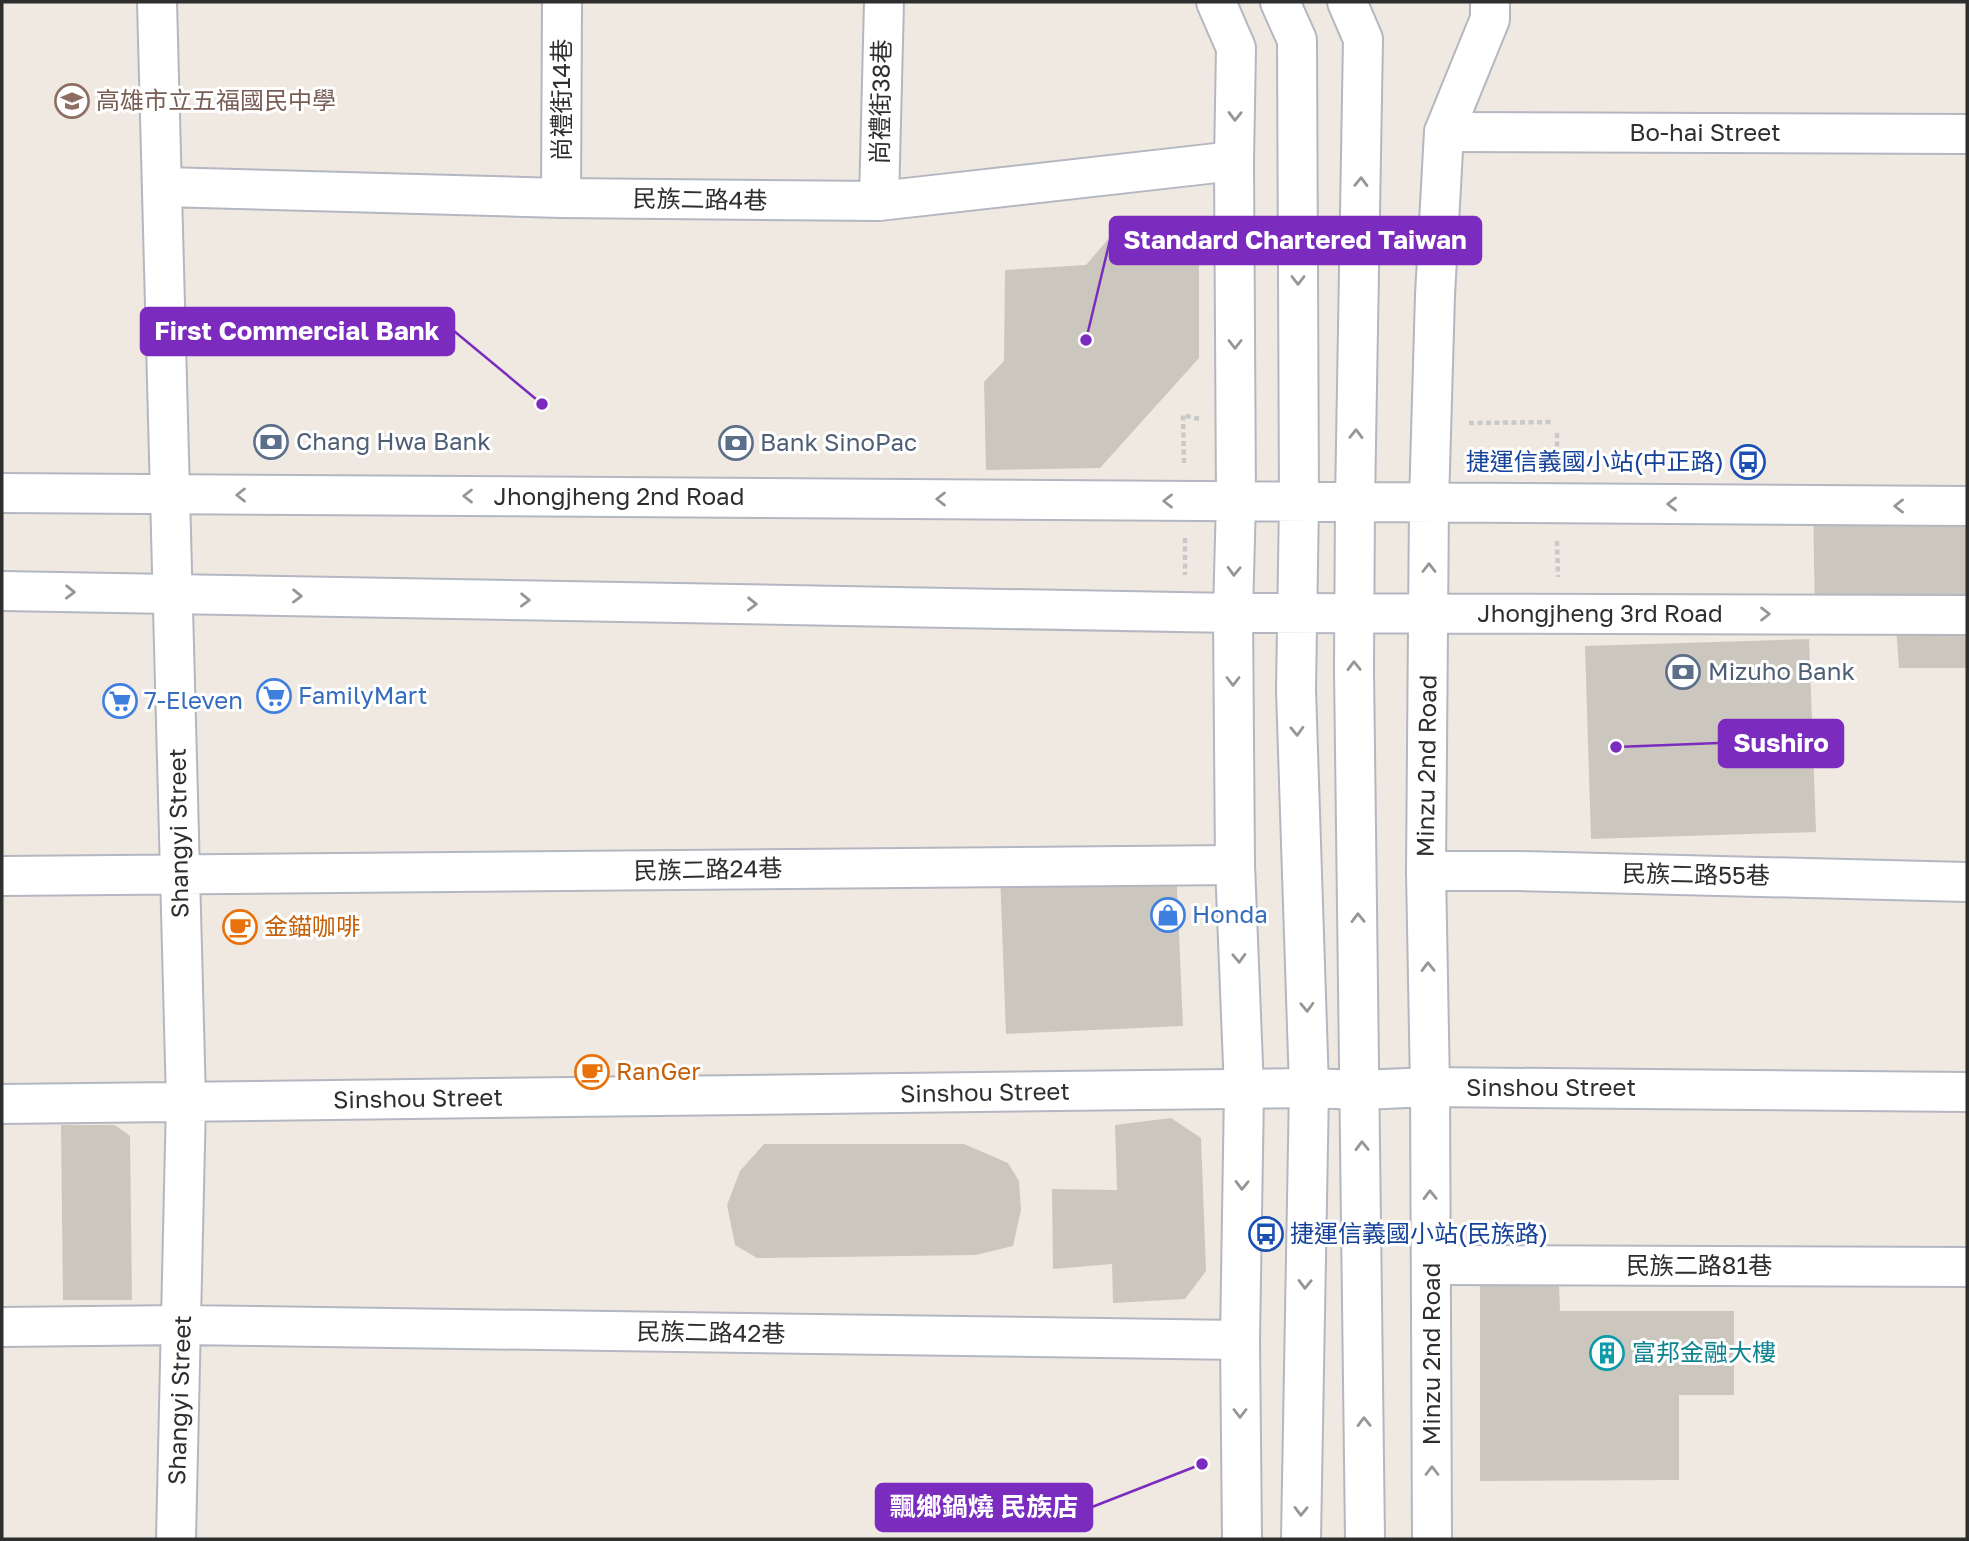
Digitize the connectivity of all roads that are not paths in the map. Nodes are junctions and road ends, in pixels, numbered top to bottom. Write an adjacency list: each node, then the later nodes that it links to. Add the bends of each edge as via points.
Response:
1 (157, 2): 11 (street, Shangyi Street)
2 (562, 2): 12 (street, 尚禮街14巷)
3 (884, 2): 13 (street, 尚禮街38巷)
4 (1216, 2): 10 (street, one-way to 10, via 1236,48)
5 (1280, 2): 17 (street, one-way to 17, via 1297,40)
6 (1347, 2): 18 (street, one-way to 6, via 1363,39)
7 (1490, 2): 8 (street, Minzu 2nd Road, via 1490,19)
8 (1444, 132): 9 (street, Bo-hai Street); 19 (street, Minzu 2nd Road)
9 (1967, 134)
10 (1234, 161): 13 (street, 民族二路4巷); 16 (street, one-way to 16)
11 (164, 187): 12 (street, 民族二路4巷); 15 (street, Shangyi Street)
12 (561, 198): 13 (street, 民族二路4巷)
13 (879, 201)
14 (2, 493): 15 (street, Jhongjheng 2nd Road)
15 (172, 495): 16 (street, Jhongjheng 2nd Road, one-way to 15); 22 (street, Shangyi Street)
16 (1237, 501): 17 (street); 23 (street, one-way to 23)
17 (1298, 502): 18 (street); 24 (street)
18 (1354, 502): 19 (street); 25 (street)
19 (1429, 503): 20 (street, one-way to 19); 26 (street, Minzu 2nd Road, one-way to 19)
20 (1967, 506)
21 (2, 591): 22 (street, one-way to 22)
22 (173, 594): 23 (street, one-way to 23); 30 (street, Shangyi Street)
23 (1233, 613): 24 (street, Jhongjheng 3rd Road); 28 (street, one-way to 28)
24 (1297, 614): 25 (street, Jhongjheng 3rd Road); 34 (street, one-way to 34)
25 (1354, 614): 26 (street, Jhongjheng 3rd Road); 36 (street, one-way to 25)
26 (1429, 614): 27 (street, Jhongjheng 3rd Road, one-way to 27); 29 (street, Minzu 2nd Road)
27 (1967, 615)
28 (1235, 865): 30 (street, 民族二路24巷); 35 (street, one-way to 35)
29 (1426, 871): 32 (street, 民族二路55巷); 33 (street, Minzu 2nd Road, one-way to 29)
30 (180, 874): 31 (street, 民族二路24巷); 38 (street, Shangyi Street)
31 (2, 876)
32 (1967, 882)
33 (1430, 1087): 36 (street, Sinshou Street); 37 (street, Sinshou Street); 40 (street, Minzu 2nd Road, one-way to 33)
34 (1309, 1088): 35 (street, Sinshou Street); 36 (street, Sinshou Street); 47 (street, one-way to 47)
35 (1244, 1090): 38 (street, Sinshou Street); 44 (street, one-way to 44)
36 (1361, 1090): 48 (street, one-way to 36)
37 (1967, 1092)
38 (186, 1101): 39 (street, Sinshou Street); 42 (street, Shangyi Street)
39 (2, 1104)
40 (1431, 1265): 41 (street, 民族二路81巷); 49 (street, Minzu 2nd Road, one-way to 40)
41 (1967, 1267)
42 (182, 1325): 43 (street, 民族二路42巷); 44 (street, 民族二路42巷); 45 (street, Shangyi Street)
43 (2, 1327)
44 (1240, 1340): 46 (street, one-way to 46)
45 (176, 1539)
46 (1242, 1539)
47 (1301, 1539)
48 (1366, 1539)
49 (1433, 1539)

